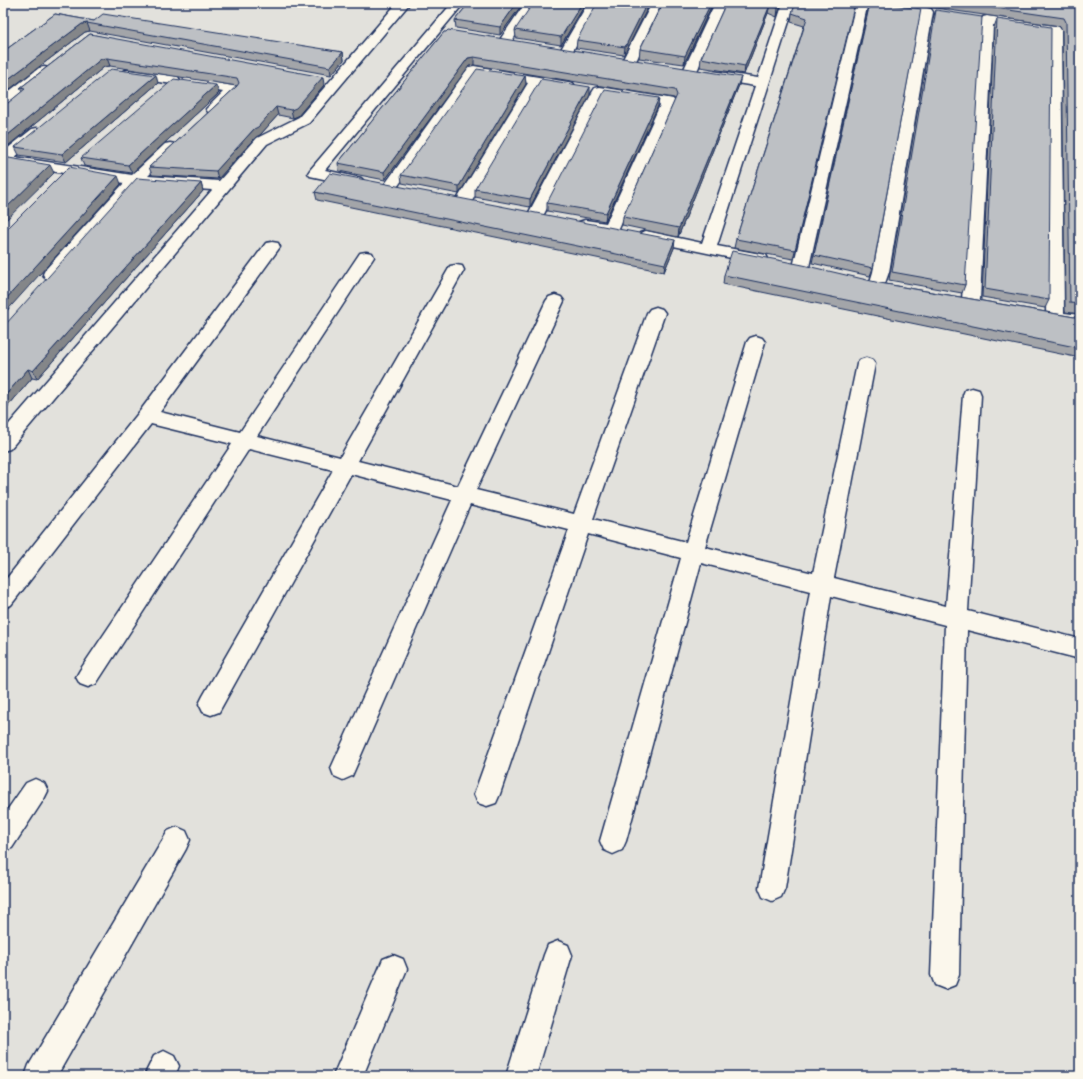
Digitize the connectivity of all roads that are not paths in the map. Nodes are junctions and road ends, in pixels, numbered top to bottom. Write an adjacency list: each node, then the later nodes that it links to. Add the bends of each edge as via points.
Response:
1 (404, 3): 41 (lane, via 329,80 304,120 262,141)
2 (458, 3): 12 (lane)
3 (531, 3): 15 (lane)
4 (594, 3): 18 (lane)
5 (658, 3): 21 (lane)
6 (721, 3): 26 (lane)
7 (789, 3): 29 (lane)
8 (862, 3): 54 (lane)
9 (867, 3): 56 (lane, via 934,13)
10 (972, 18): 11 (lane)
11 (987, 20): 58 (lane); 61 (lane, via 1055,30 1048,315)
12 (435, 30): 13 (lane); 42 (lane, via 315,173)
13 (451, 32)
14 (489, 38): 15 (lane)
15 (505, 41): 16 (lane)
16 (520, 43)
17 (550, 48): 18 (lane)
18 (566, 51): 19 (lane)
19 (581, 53)
20 (613, 58): 21 (lane)
21 (629, 61): 22 (lane)
22 (644, 64)
23 (53, 65): 32 (lane)
24 (675, 68): 26 (lane)
25 (110, 71): 27 (lane)
26 (690, 71): 29 (lane)
27 (173, 80): 31 (lane); 33 (lane, via 233,90)
28 (536, 81): 30 (lane); 42 (lane, via 474,70); 45 (lane)
29 (763, 83): 51 (lane)
30 (588, 89): 47 (lane, via 528,214); 49 (lane, via 668,102)
31 (161, 90)
32 (3, 102)
33 (204, 116)
34 (45, 125): 37 (lane)
35 (181, 138): 39 (lane)
36 (85, 155): 38 (lane)
37 (3, 159): 38 (lane)
38 (68, 170): 39 (lane); 40 (lane)
39 (135, 180): 41 (lane); 57 (lane)
40 (57, 181)
41 (224, 186): 67 (lane)
42 (390, 187): 43 (lane)
43 (405, 190)
44 (449, 198): 45 (lane)
45 (464, 201): 46 (lane)
46 (478, 204)
47 (550, 218)
48 (573, 222): 49 (lane)
49 (623, 232): 51 (lane)
50 (272, 247): 65 (lane)
51 (708, 249): 53 (lane)
52 (366, 257): 66 (lane)
53 (770, 261)
54 (801, 267)
55 (456, 270): 68 (lane)
56 (877, 284)
57 (40, 287)
58 (971, 300)
59 (555, 301): 69 (lane)
60 (656, 313): 70 (lane)
61 (1080, 321)
62 (756, 342): 71 (lane)
63 (866, 364): 72 (lane)
64 (972, 395): 74 (lane)
65 (147, 416): 66 (lane); 73 (lane)
66 (245, 440): 68 (lane); 76 (lane)
67 (3, 444)
68 (345, 465): 69 (lane); 77 (lane)
69 (464, 495): 70 (lane); 78 (lane)
70 (581, 524): 71 (lane); 80 (lane)
71 (693, 552): 72 (lane); 83 (lane)
72 (822, 584): 74 (lane); 84 (lane)
73 (3, 599)
74 (956, 618): 75 (lane); 87 (lane)
75 (1080, 649)
76 (88, 678)
77 (211, 704)
78 (344, 768)
79 (36, 791): 81 (lane)
80 (487, 794)
81 (3, 839)
82 (177, 840): 88 (lane)
83 (613, 841)
84 (772, 888)
85 (558, 955): 90 (lane)
86 (393, 969): 89 (lane)
87 (945, 975)
88 (40, 1076)
89 (348, 1076)
90 (521, 1076)

